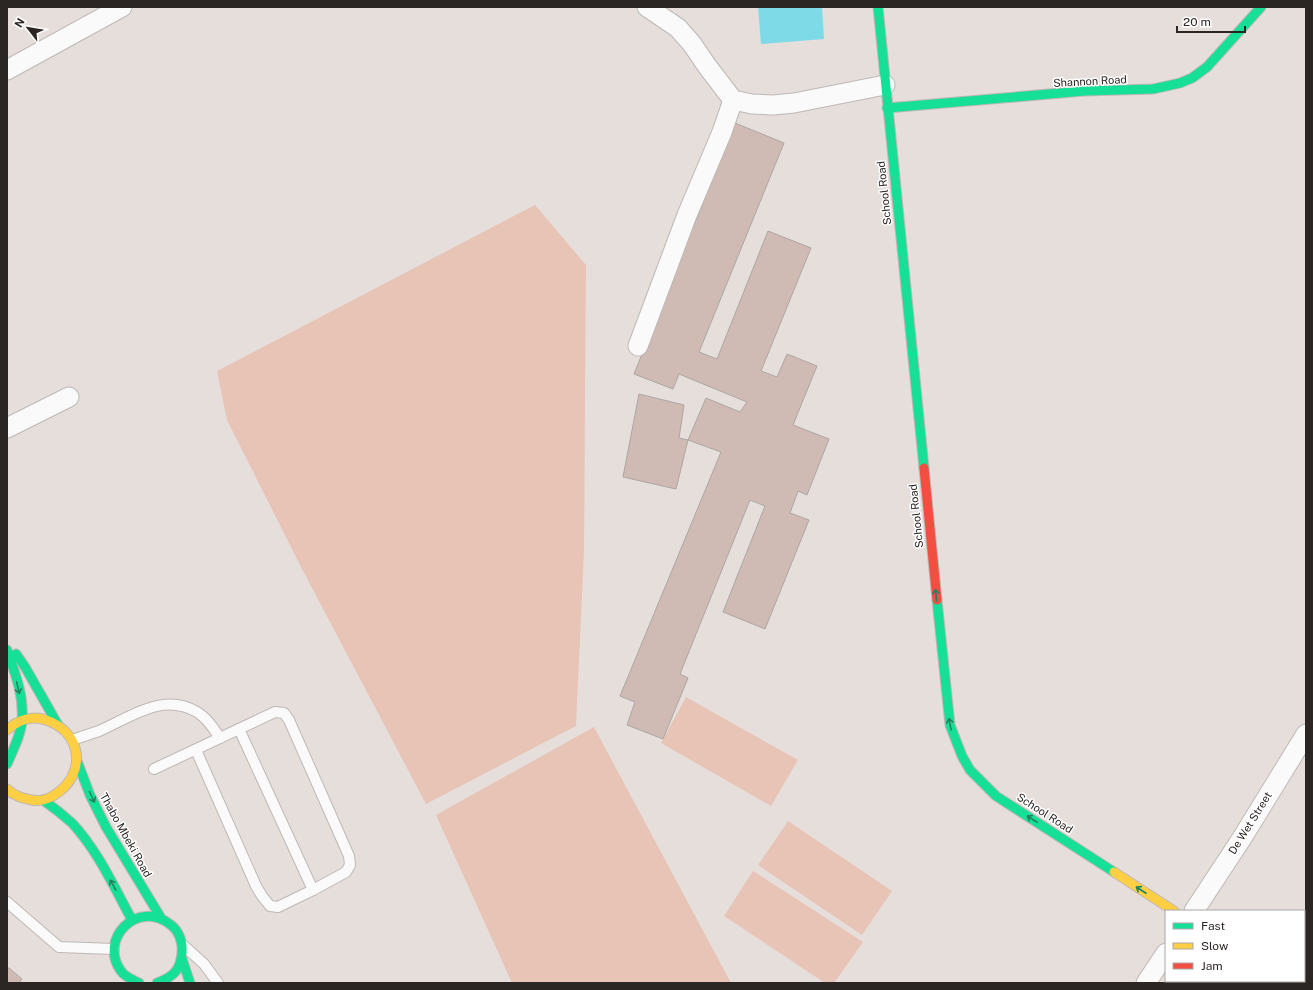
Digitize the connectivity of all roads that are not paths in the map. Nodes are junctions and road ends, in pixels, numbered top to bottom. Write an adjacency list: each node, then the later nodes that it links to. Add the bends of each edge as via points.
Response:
1 (122, 7): 5 (street)
2 (647, 7): 7 (street, via 678,28)
3 (878, 7): 6 (street, School Road)
4 (1262, 7): 8 (street, Shannon Road, via 1204,71 1179,83 1157,88 1085,91)
5 (7, 70)
6 (885, 85): 7 (street, via 794,103 752,104); 8 (street, School Road)
7 (733, 100): 9 (street)
8 (887, 108): 29 (street, School Road, one-way to 8, via 996,796 970,770 955,742 950,725)
9 (638, 346)
10 (69, 397): 11 (street)
11 (7, 428)
12 (7, 642): 15 (street, via 25,667)
13 (7, 650): 14 (street, one-way to 14, via 20,689)
14 (22, 720): 15 (street, via 36,718 49,720); 17 (street); 23 (street)
15 (58, 725): 20 (street)
16 (239, 729): 19 (lane); 27 (lane); 27 (lane, via 275,712 284,713 290,720 349,856 350,865 346,872)
17 (7, 730)
18 (1306, 734): 30 (street, De Wet Street)
19 (220, 738): 20 (lane, via 209,722 198,713 183,706 170,704 152,706); 21 (lane)
20 (72, 740): 22 (street, Thabo Mbeki Road)
21 (196, 750): 24 (lane); 27 (lane, via 262,896 270,906 278,907)
22 (77, 761): 26 (street, via 70,782 61,792); 31 (street, Thabo Mbeki Road, one-way to 31, via 91,795 129,868)
23 (7, 764)
24 (154, 769)
25 (7, 789): 26 (street, via 22,799)
26 (44, 800): 32 (street, one-way to 26, via 86,840)
27 (313, 890)
28 (7, 902): 34 (lane, via 59,947)
29 (1172, 910)
30 (1195, 910)
31 (161, 918): 32 (street, via 151,915); 33 (street, via 176,928)
32 (132, 920): 34 (street, via 123,927)
33 (183, 945): 36 (street); 40 (lane, via 204,964)
34 (114, 949): 37 (street, via 121,970)
35 (1165, 954): 41 (street)
36 (182, 960): 38 (street, via 170,977); 39 (street)
37 (139, 983)
38 (157, 983)
39 (190, 983)
40 (218, 983)
41 (1146, 983)

